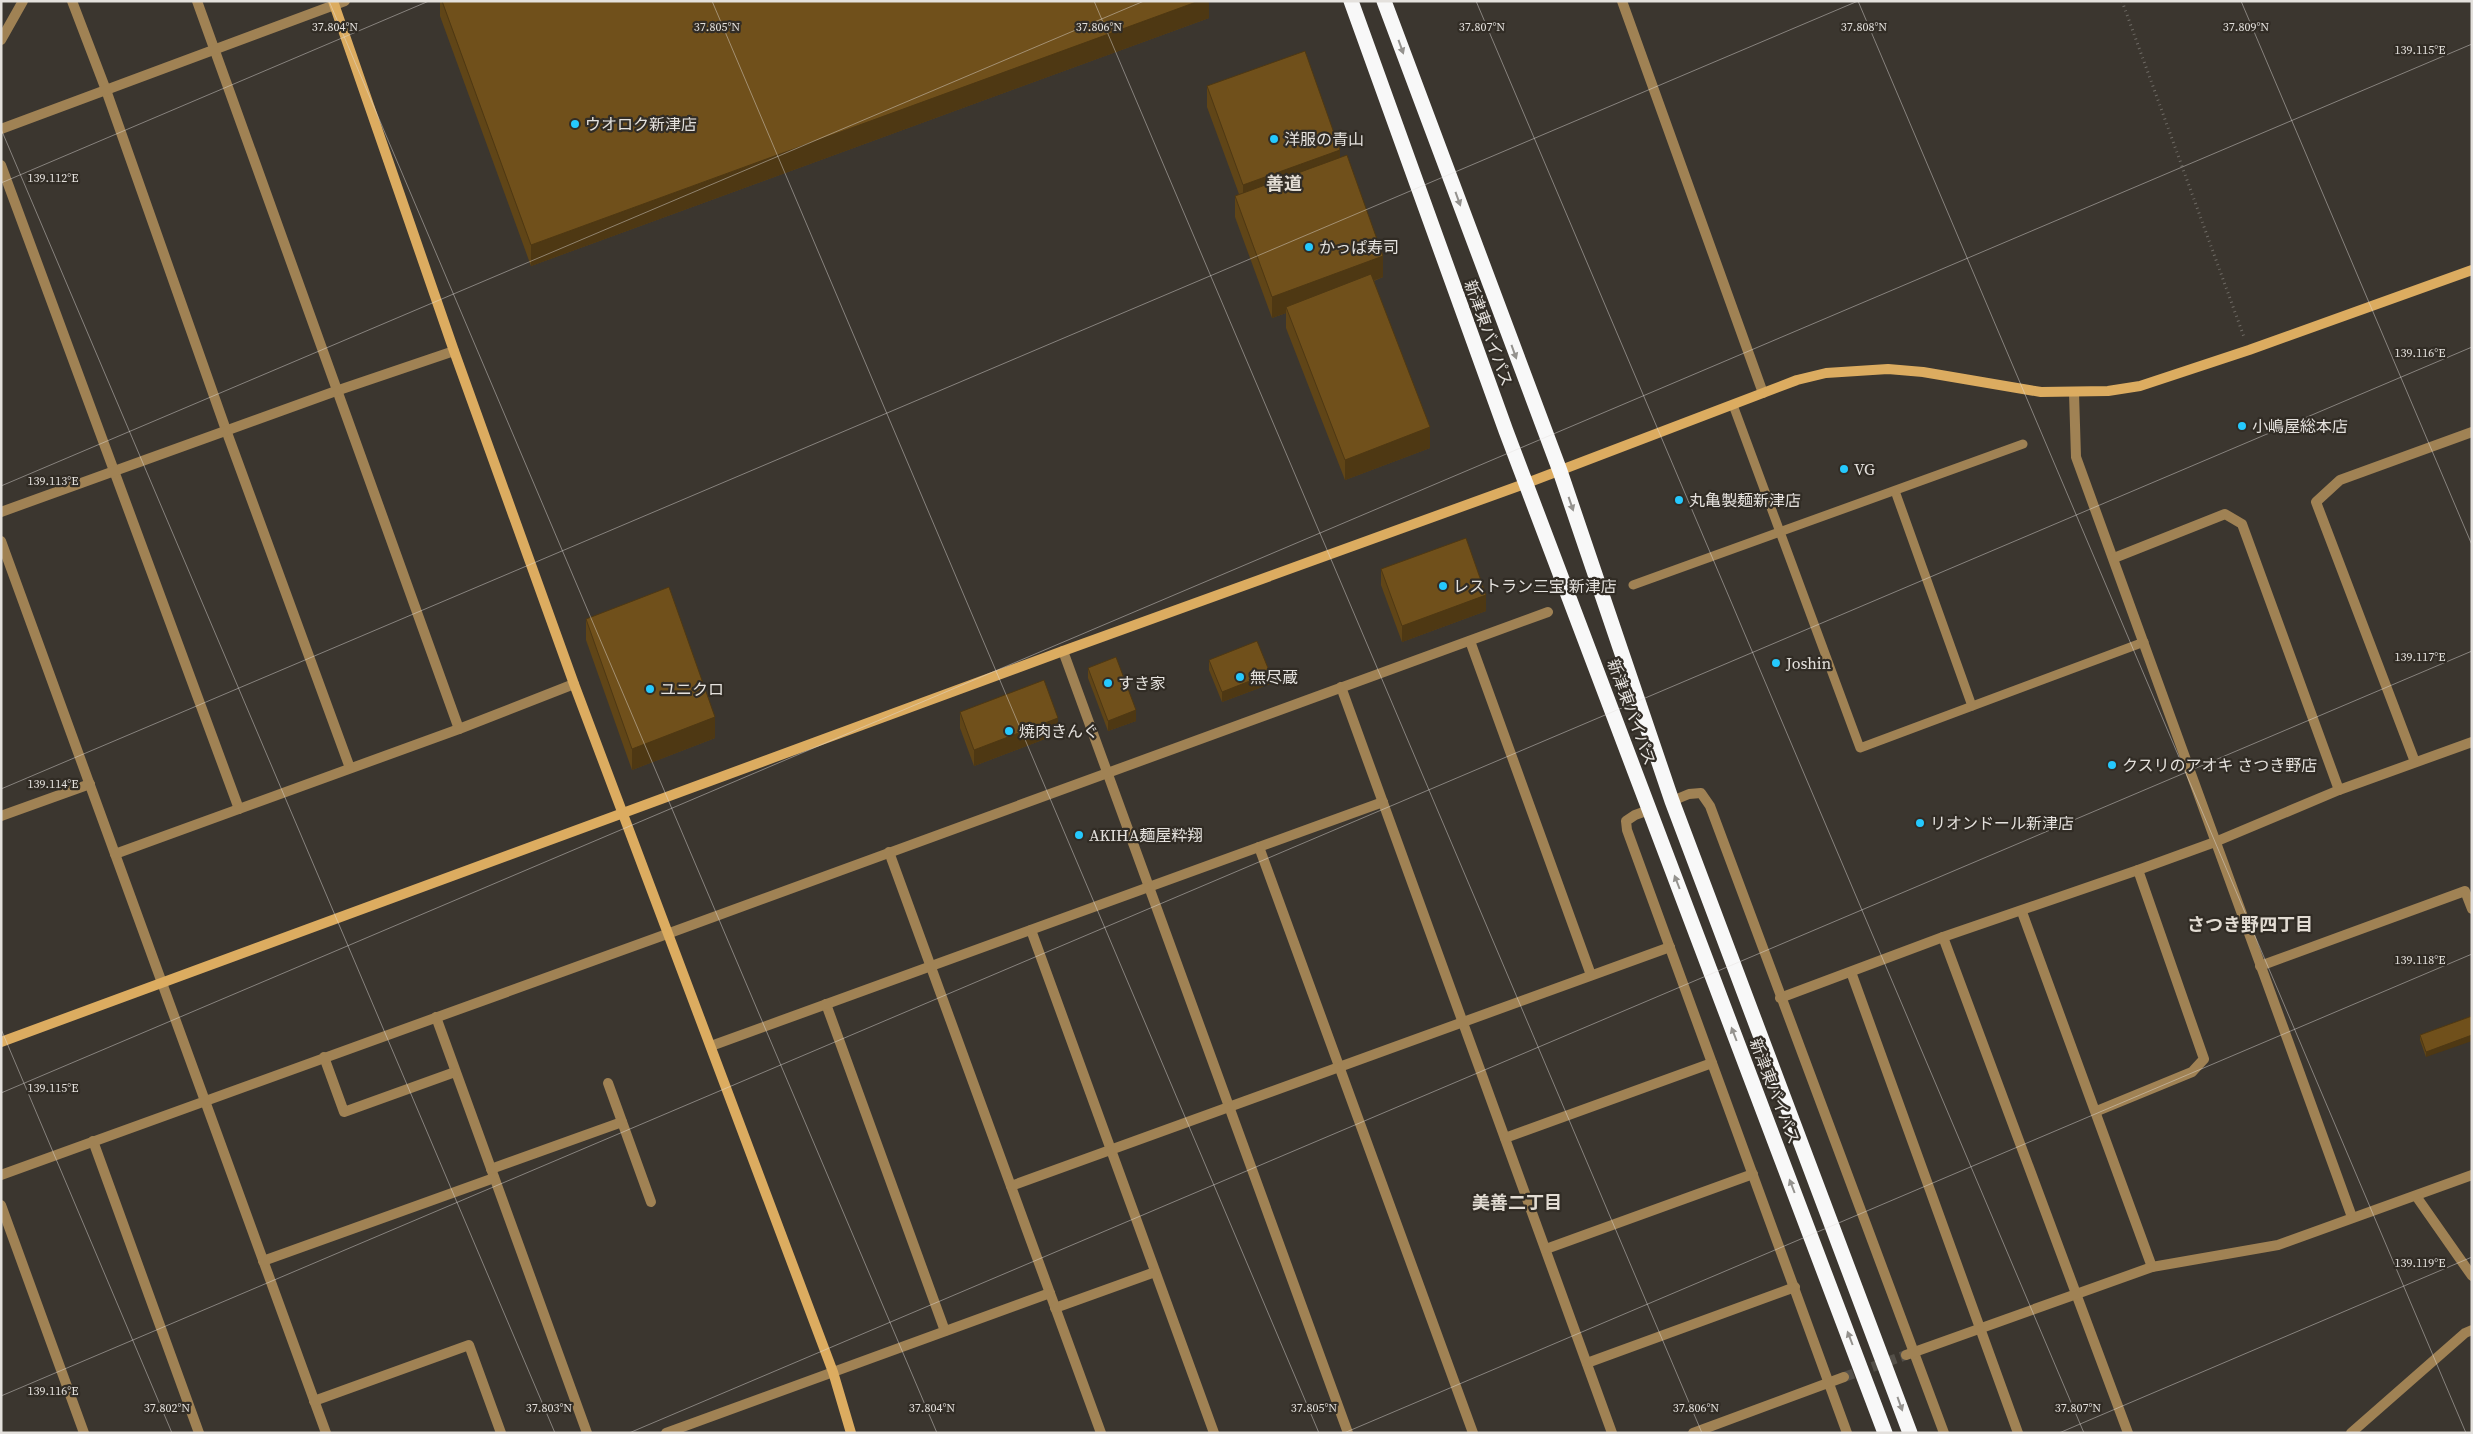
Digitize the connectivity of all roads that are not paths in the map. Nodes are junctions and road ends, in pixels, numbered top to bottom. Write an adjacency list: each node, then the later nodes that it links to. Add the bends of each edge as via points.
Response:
1 (23, 1): 9 (street)
2 (72, 1): 11 (street)
3 (197, 1): 10 (street)
4 (344, 1): 8 (street)
5 (1351, 1): 25 (highway, 新津東バイパス, via 1506,432)
6 (1384, 1): 24 (highway, 新津東バイパス, one-way to 24)
7 (1622, 1): 18 (street)
8 (333, 3): 10 (street); 15 (street)
9 (1, 40)
10 (215, 50): 11 (street); 16 (street)
11 (106, 90): 12 (street); 20 (street)
12 (1, 130)
13 (1, 165): 23 (street)
14 (2472, 270): 17 (street, via 2140,386)
15 (454, 351): 16 (street); 36 (street)
16 (336, 390): 20 (street); 39 (street)
17 (2074, 392): 18 (street, via 2041,392 1888,369 1826,373); 30 (street, via 2076,457)
18 (1764, 393): 19 (street)
19 (1733, 406): 24 (street); 28 (lane)
20 (226, 430): 23 (street); 42 (street)
21 (2472, 432): 41 (street, via 2340,480 2316,502)
22 (2023, 444): 26 (lane)
23 (116, 471): 27 (street); 48 (street)
24 (1560, 471): 25 (street); 46 (highway, 新津東バイパス, one-way to 46)
25 (1528, 483): 35 (street); 49 (highway, 新津東バイパス)
26 (1895, 491): 28 (lane); 38 (lane)
27 (1, 512)
28 (1781, 533): 31 (lane); 38 (lane, via 1860,748)
29 (1, 541): 44 (street)
30 (2114, 558): 34 (street); 45 (street, via 2225,514 2242,524)
31 (1633, 585)
32 (1548, 612): 33 (street)
33 (1470, 640): 37 (street); 68 (street)
34 (2144, 642): 38 (lane); 52 (street)
35 (1063, 651): 43 (street); 50 (street)
36 (574, 684): 39 (street); 50 (street)
37 (1341, 687): 43 (street); 47 (street)
38 (1972, 706)
39 (459, 729): 42 (street)
40 (2472, 742): 41 (street)
41 (2415, 762): 45 (street)
42 (350, 768): 48 (street)
43 (1107, 772): 54 (street); 57 (street)
44 (90, 784): 51 (street); 55 (street)
45 (2339, 790): 52 (street)
46 (1672, 801): 70 (street, via 1701,793 1710,806); 130 (highway, 新津東バイパス, one-way to 130)
47 (1383, 802): 53 (street); 73 (street)
48 (239, 809): 55 (street)
49 (1649, 810): 64 (street, via 1626,821 1627,830); 129 (highway, 新津東バイパス, one-way to 49)
50 (624, 814): 62 (street); 69 (street)
51 (1, 816)
52 (2214, 842): 56 (street); 66 (street)
53 (1259, 847): 57 (street); 78 (street)
54 (889, 852): 62 (street); 65 (street)
55 (115, 854): 69 (street)
56 (2138, 870): 60 (street); 83 (street, via 2204,1059 2192,1072)
57 (1149, 887): 61 (street); 82 (street)
58 (2469, 889): 59 (street); 66 (street)
59 (2472, 909)
60 (2022, 912): 63 (street); 83 (street)
61 (1031, 930): 65 (street); 87 (street)
62 (667, 934): 72 (street); 75 (street)
63 (1943, 937): 67 (street); 104 (street)
64 (1670, 946): 68 (street); 77 (street)
65 (931, 966): 71 (street); 92 (street)
66 (2260, 966): 96 (street)
67 (1851, 972): 70 (street); 106 (street)
68 (1591, 975): 73 (street)
69 (162, 982): 74 (street); 81 (street)
70 (1780, 998): 109 (street)
71 (826, 1004): 75 (street); 108 (street)
72 (436, 1017): 76 (street); 79 (street)
73 (1463, 1022): 78 (street); 85 (street)
74 (1, 1042)
75 (711, 1046): 111 (street)
76 (324, 1057): 79 (street, via 344,1112); 81 (street)
77 (1712, 1063): 85 (street); 89 (street)
78 (1339, 1066): 82 (street); 125 (street)
79 (455, 1072): 88 (street)
80 (608, 1083): 84 (street)
81 (205, 1100): 86 (street); 98 (street)
82 (1229, 1107): 87 (street); 115 (street)
83 (2097, 1111): 99 (street)
84 (622, 1122): 88 (street); 94 (street)
85 (1505, 1138): 97 (street)
86 (93, 1141): 90 (street); 117 (street)
87 (1111, 1150): 92 (street); 100 (street)
88 (493, 1174): 98 (street); 120 (street)
89 (1753, 1174): 97 (street); 102 (street)
90 (1, 1175)
91 (2472, 1175): 93 (street)
92 (1011, 1186): 103 (street)
93 (2416, 1196): 96 (street); 101 (street)
94 (651, 1202)
95 (1, 1205): 116 (street)
96 (2352, 1217): 99 (street, via 2278,1245)
97 (1546, 1249): 110 (street)
98 (263, 1262): 114 (street)
99 (2152, 1267): 104 (street)
100 (1156, 1272): 105 (street); 124 (street)
101 (2472, 1276)
102 (1795, 1287): 110 (street); 113 (street)
103 (1050, 1293): 105 (street); 108 (street)
104 (2078, 1294): 106 (street); 133 (street)
105 (1056, 1308): 123 (street)
106 (1981, 1329): 109 (street); 132 (street)
107 (2472, 1330): 134 (street)
108 (945, 1331): 111 (street)
109 (1910, 1353): 131 (street)
110 (1587, 1363): 126 (street)
111 (832, 1372): 121 (street); 122 (street)
112 (1844, 1377): 113 (street)
113 (1828, 1384): 127 (street); 128 (street)
114 (314, 1401): 118 (street); 119 (street, via 469,1346)
115 (1345, 1432)
116 (84, 1433)
117 (199, 1433)
118 (326, 1433)
119 (501, 1433)
120 (587, 1433)
121 (666, 1433)
122 (851, 1433)
123 (1101, 1433)
124 (1214, 1433)
125 (1473, 1433)
126 (1612, 1433)
127 (1693, 1433)
128 (1847, 1433)
129 (1885, 1433)
130 (1910, 1433)
131 (1944, 1433)
132 (2018, 1433)
133 (2128, 1433)
134 (2351, 1433)

